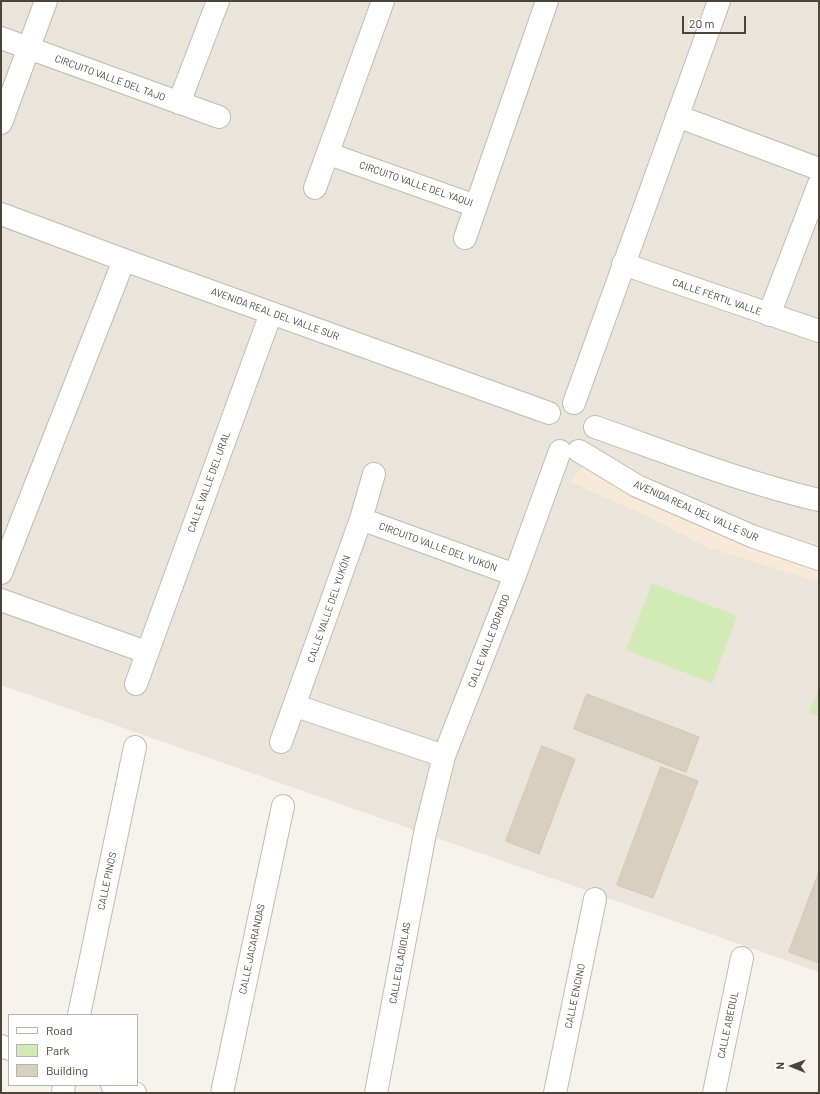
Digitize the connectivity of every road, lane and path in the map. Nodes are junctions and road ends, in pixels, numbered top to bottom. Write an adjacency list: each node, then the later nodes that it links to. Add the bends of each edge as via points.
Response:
1 (46, 1): 7 (street)
2 (218, 1): 8 (street, CIRCUITO VALLE DEL TAJO)
3 (383, 1): 12 (street)
4 (547, 1): 16 (street, CIRCUITO VALLE DEL YAQUI)
5 (719, 1): 9 (street)
6 (1, 38): 7 (street, CIRCUITO VALLE DEL TAJO)
7 (29, 48): 8 (street, CIRCUITO VALLE DEL TAJO); 11 (street)
8 (179, 103): 10 (street)
9 (677, 116): 13 (street); 20 (street)
10 (219, 117)
11 (1, 123)
12 (329, 154): 15 (street); 16 (street, CIRCUITO VALLE DEL YAQUI)
13 (819, 169)
14 (819, 184): 22 (street, CALLE FÉRTIL VALLE)
15 (315, 188)
16 (476, 206): 18 (street)
17 (1, 214): 19 (street, AVENIDA REAL DEL VALLE SUR)
18 (465, 238)
19 (124, 260): 21 (street, AVENIDA REAL DEL VALLE SUR); 32 (street)
20 (623, 264): 22 (street, CALLE FÉRTIL VALLE); 24 (street)
21 (271, 313): 25 (street, AVENIDA REAL DEL VALLE SUR); 35 (street, CALLE VALLE DEL URAL)
22 (769, 315): 23 (street)
23 (819, 331)
24 (574, 403): 25 (street, via 556,406); 26 (street, via 584,407 592,416)
25 (549, 413): 27 (street, via 545,427 549,441)
26 (595, 427): 27 (street, via 591,442); 29 (street, via 783,492)
27 (569, 451): 31 (street, AVENIDA REAL DEL VALLE SUR, via 637,486 754,537); 33 (street, CALLE VALLE DORADO)
28 (374, 474): 30 (street, CALLE VALLE DEL YUKÓN)
29 (819, 500)
30 (360, 519): 33 (street, CIRCUITO VALLE DEL YUKÓN); 37 (street, CALLE VALLE DEL YUKÓN)
31 (819, 559)
32 (1, 572)
33 (515, 575): 40 (street, CALLE VALLE DORADO)
34 (1, 600): 35 (street)
35 (146, 652): 36 (street, CALLE VALLE DEL URAL)
36 (136, 684)
37 (296, 706): 38 (street, CALLE VALLE DEL YUKÓN); 40 (street)
38 (281, 742)
39 (134, 747): 45 (street, CALLE PINOS)
40 (444, 756): 42 (street, CALLE VALLE DORADO)
41 (283, 806): 48 (street, CALLE JACARANDAS)
42 (425, 833): 49 (street, CALLE GLADIOLAS)
43 (595, 899): 50 (street, CALLE ENCINO)
44 (742, 958): 51 (street, CALLE ABEDUL)
45 (79, 1014)
46 (115, 1086): 47 (street)
47 (135, 1093)
48 (222, 1093)
49 (376, 1093)
50 (555, 1093)
51 (714, 1093)

